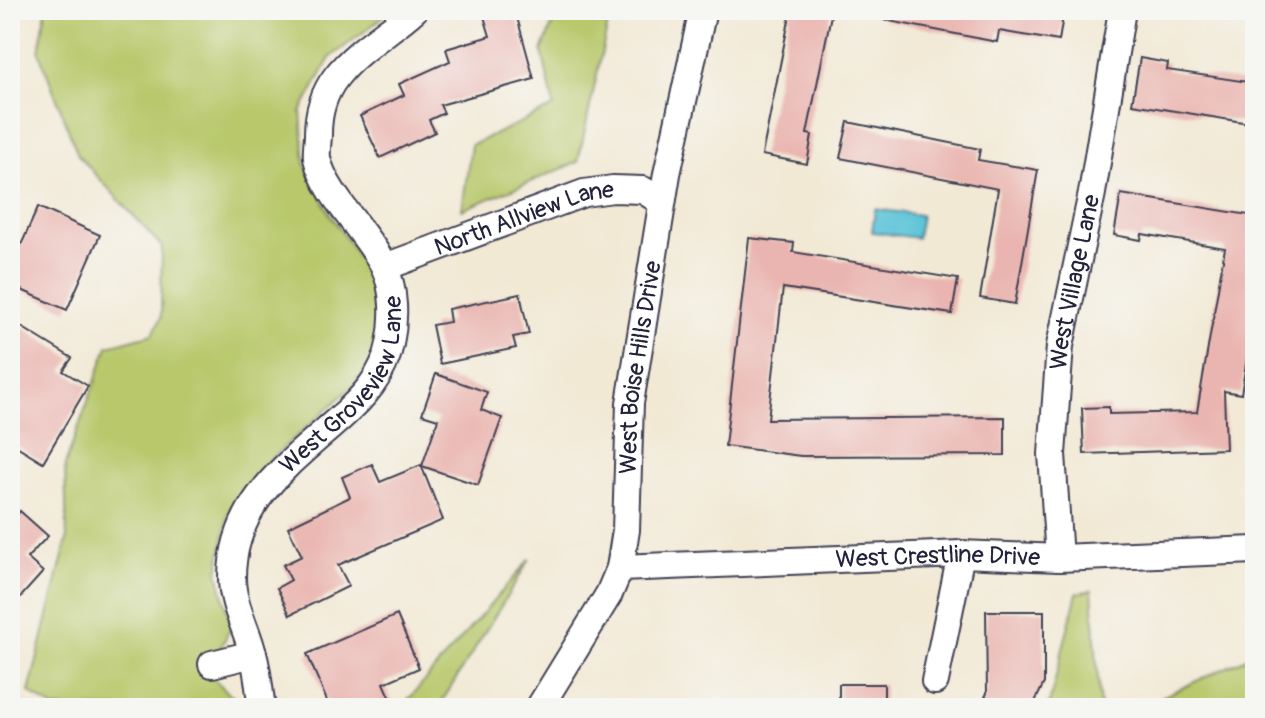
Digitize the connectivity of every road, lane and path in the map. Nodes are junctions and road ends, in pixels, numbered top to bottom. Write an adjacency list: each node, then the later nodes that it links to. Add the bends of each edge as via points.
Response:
1 (414, 10): 5 (street, West Groveview Lane, via 337,75 323,98 318,122 317,159 331,189)
2 (703, 10): 4 (street, West Boise Hills Drive)
3 (1122, 10): 8 (street, West Village Lane, via 1060,346 1052,454)
4 (662, 202): 5 (street, North Allview Lane, via 643,190 584,193); 9 (street, West Boise Hills Drive, via 630,403)
5 (385, 267): 10 (street, West Groveview Lane, via 393,322 379,374 360,400 266,485 245,515 232,580)
6 (1255, 550): 8 (street, West Crestline Drive)
7 (961, 554): 8 (street, West Crestline Drive); 9 (street, West Crestline Drive); 12 (street)
8 (1059, 558)
9 (620, 568): 14 (street, West Boise Hills Drive)
10 (253, 654): 11 (street); 13 (street, West Groveview Lane)
11 (212, 664)
12 (935, 681)
13 (262, 708)
14 (539, 708)

